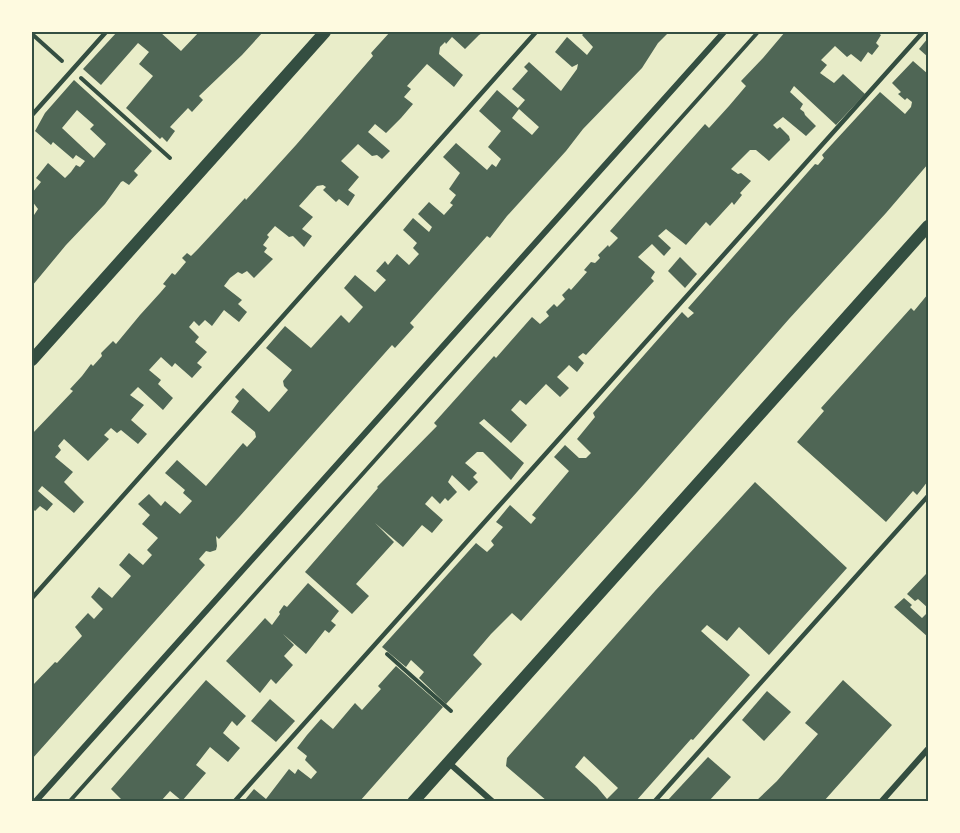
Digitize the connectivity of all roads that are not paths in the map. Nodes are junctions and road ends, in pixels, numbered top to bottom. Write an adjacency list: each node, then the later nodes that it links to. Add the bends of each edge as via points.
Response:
1 (106, 32): 6 (lane)
2 (325, 32): 8 (main road)
3 (536, 32): 10 (lane)
4 (724, 32): 13 (street)
5 (923, 32): 14 (lane)
6 (32, 115)
7 (928, 226): 12 (main road)
8 (32, 360)
9 (928, 496): 17 (lane)
10 (32, 598)
11 (928, 749): 18 (street)
12 (448, 763): 15 (main road); 16 (street)
13 (35, 801)
14 (234, 801)
15 (413, 801)
16 (493, 801)
17 (654, 801)
18 (883, 801)

